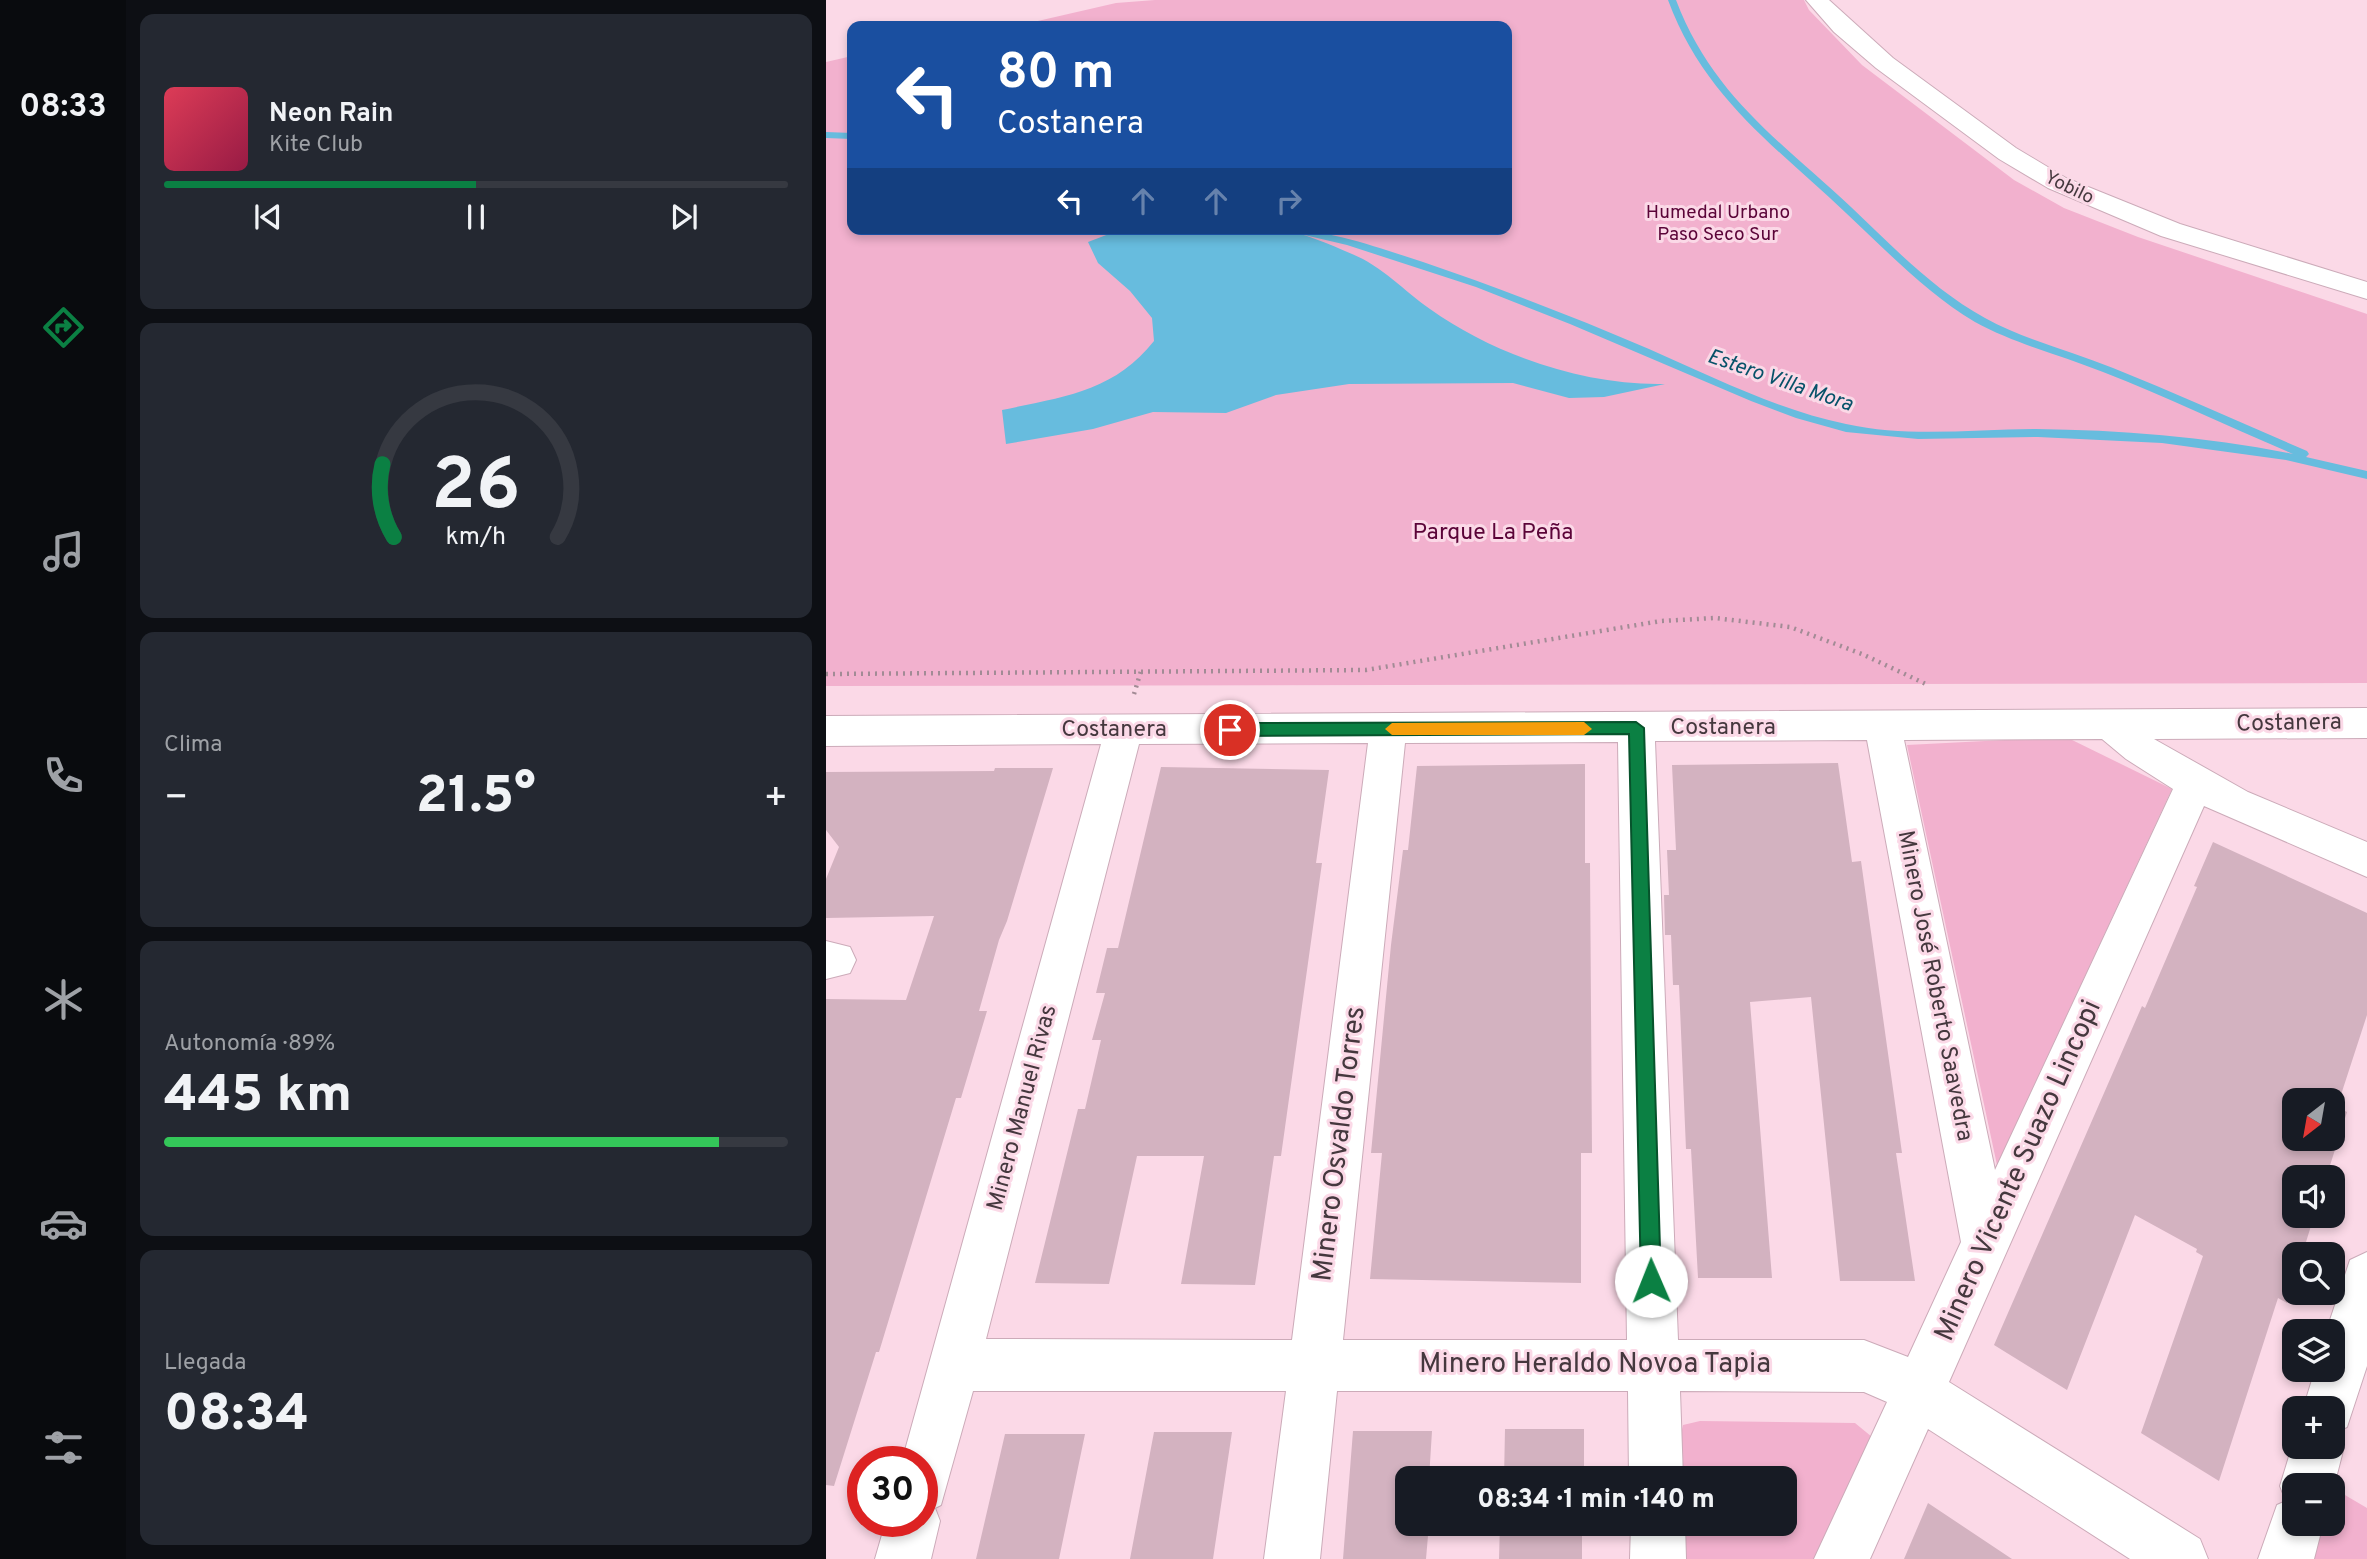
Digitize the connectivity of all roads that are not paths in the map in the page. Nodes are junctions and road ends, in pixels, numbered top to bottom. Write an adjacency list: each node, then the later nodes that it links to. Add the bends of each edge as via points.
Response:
1 (1817, 0): 2 (street, Yobilo, via 1852,36 1913,84 2008,154 2055,182 2137,218)
2 (2367, 291)
3 (1129, 713): 8 (street, Costanera); 9 (street, Costanera); 16 (street, Minero Manuel Rivas)
4 (2367, 723): 5 (street, Costanera)
5 (2112, 726): 6 (street, Costanera); 10 (street, via 2157,762)
6 (1883, 727): 7 (street, Costanera); 12 (street, Minero José Roberto Saavedra)
7 (1636, 728): 8 (street, Costanera); 14 (street)
8 (1388, 729): 15 (street, Minero Osvaldo Torres)
9 (826, 731)
10 (2195, 783): 11 (street); 12 (street, Minero Vicente Suazo Lincopi)
11 (2367, 860)
12 (1986, 1244): 17 (street, Minero Vicente Suazo Lincopi)
13 (2367, 1277): 18 (street)
14 (1653, 1364): 15 (street, Minero Heraldo Novoa Tapia); 17 (street, Minero Heraldo Novoa Tapia, via 1864,1366); 20 (street)
15 (1314, 1365): 16 (street, Minero Heraldo Novoa Tapia); 25 (street, Minero Osvaldo Torres)
16 (954, 1366): 19 (street, Minero Manuel Rivas)
17 (1918, 1392): 27 (street, Minero Vicente Suazo Lincopi); 28 (street, Minero Heraldo Novoa Tapia)
18 (2333, 1396)
19 (933, 1446)
20 (1656, 1466)
21 (1658, 1536): 26 (street)
22 (2293, 1536): 29 (street)
23 (909, 1537): 24 (street)
24 (903, 1559)
25 (1292, 1559)
26 (1658, 1559)
27 (1842, 1559)
28 (2180, 1559)
29 (2286, 1559)

